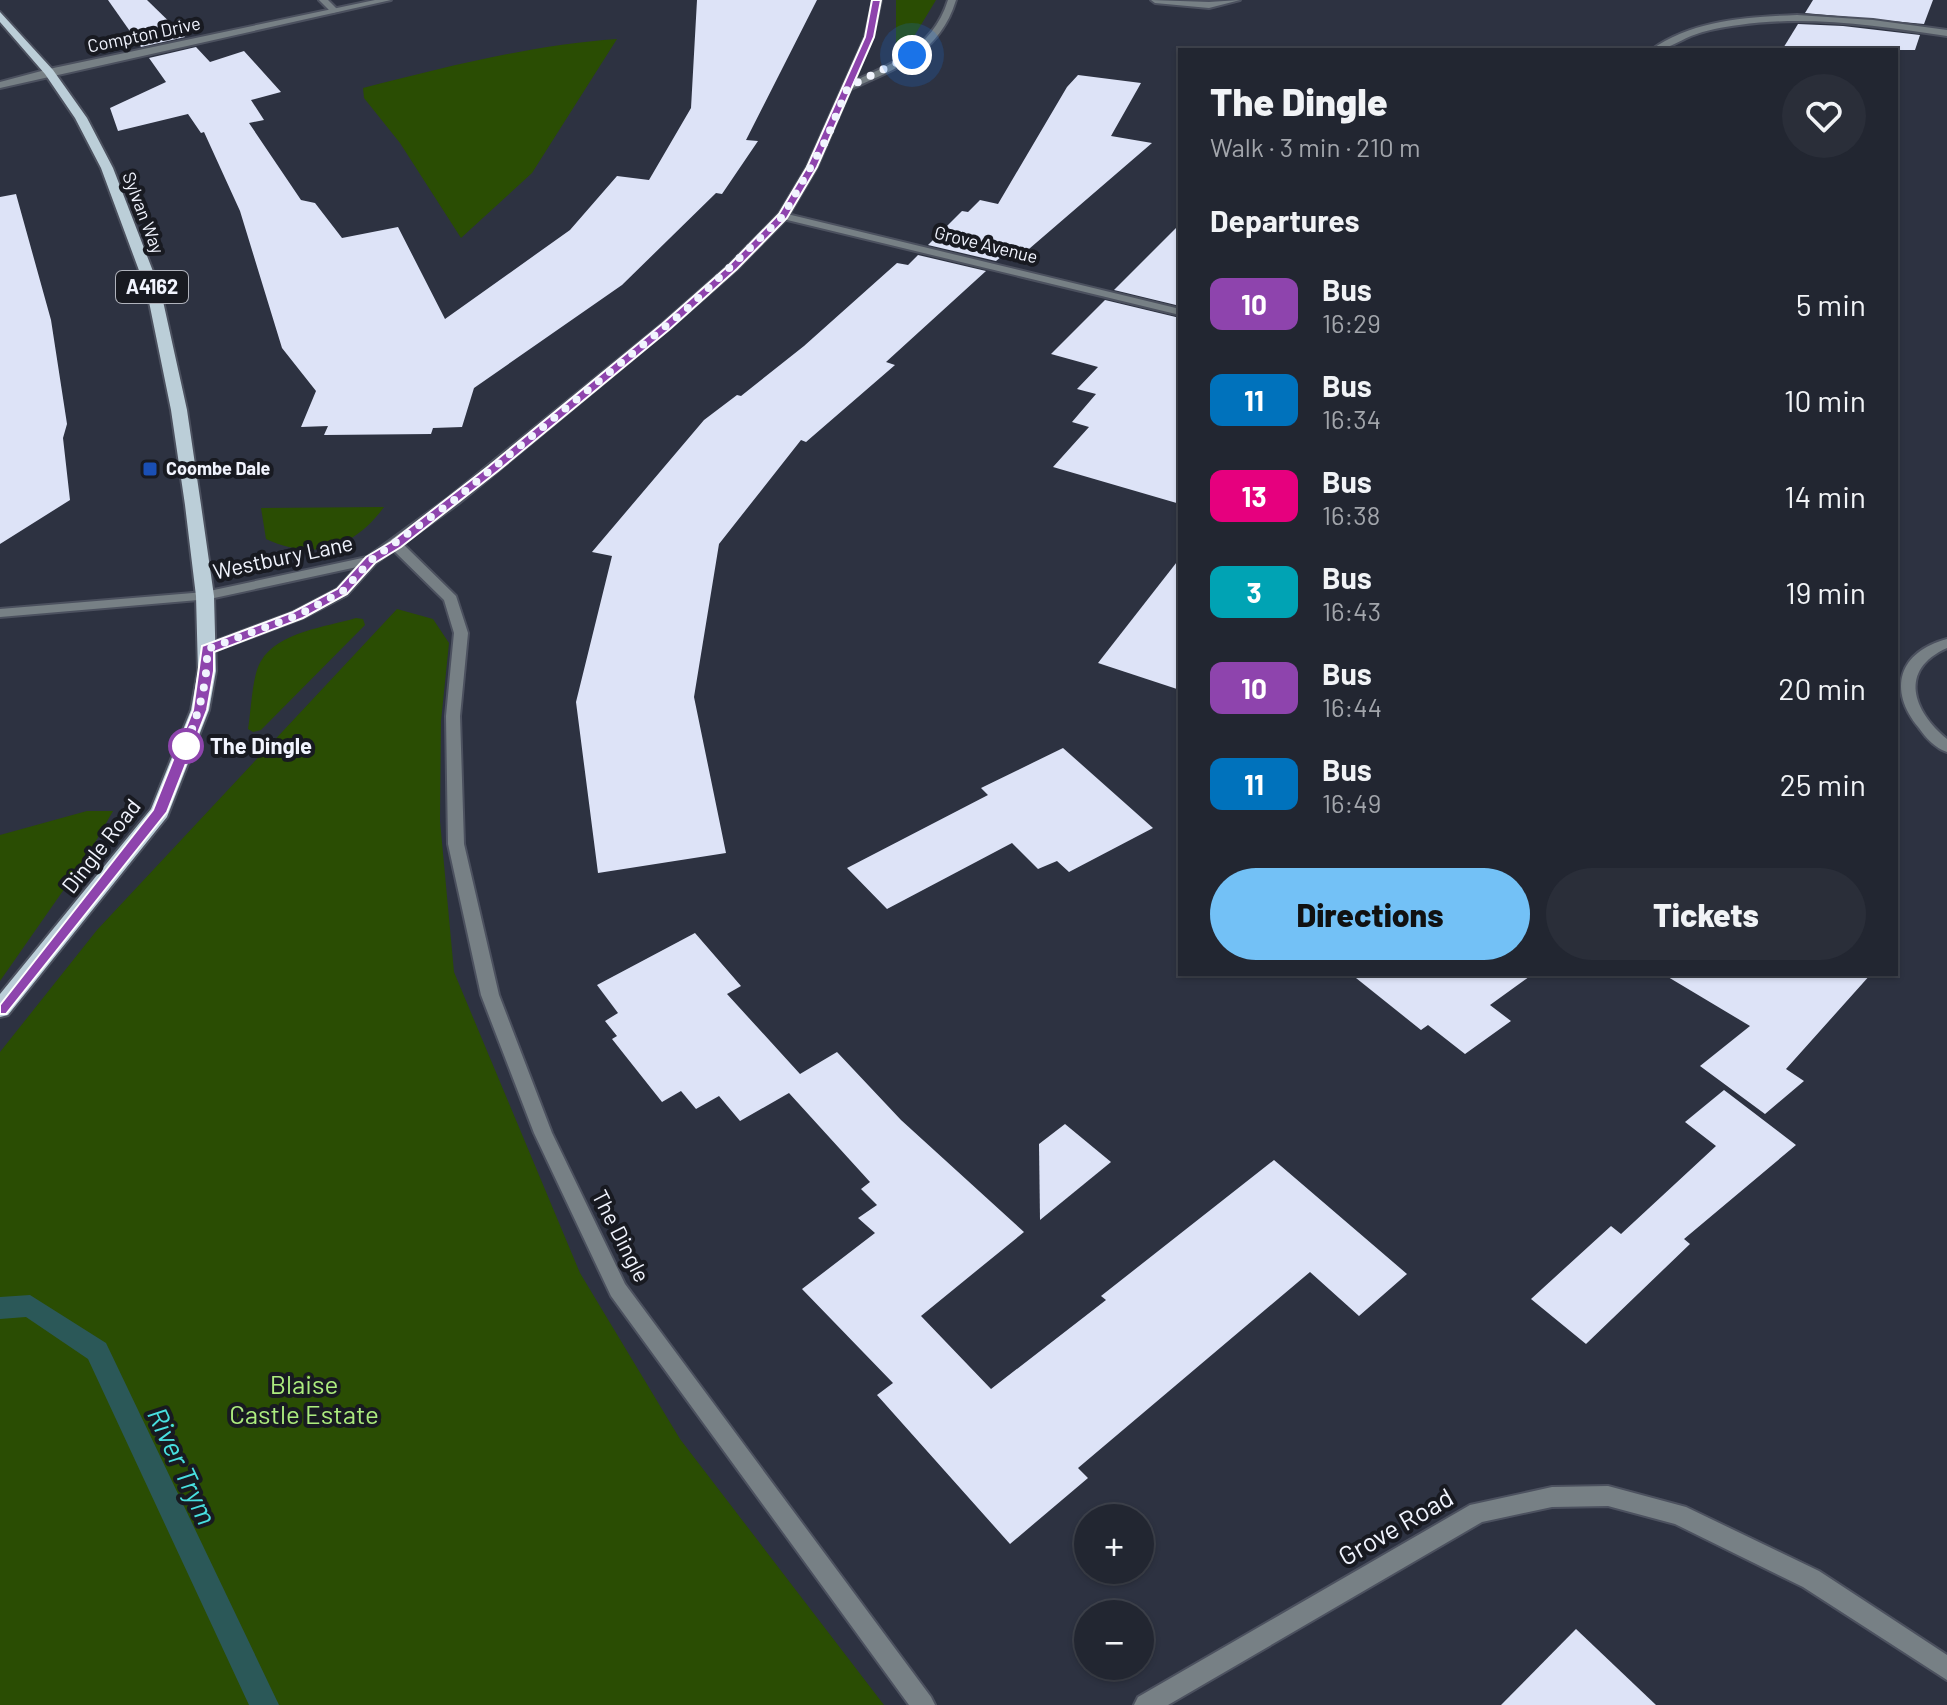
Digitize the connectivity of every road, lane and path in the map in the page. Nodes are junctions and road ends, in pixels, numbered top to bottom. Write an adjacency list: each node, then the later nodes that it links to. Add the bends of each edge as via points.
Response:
1 (323, 0): 7 (street)
2 (387, 0): 7 (street, Compton Drive)
3 (877, 0): 13 (street, Westbury Lane, via 869,37)
4 (952, 0): 13 (street, via 928,46)
5 (1155, 0): 6 (street, via 1209,5)
6 (1236, 0)
7 (335, 11): 11 (street, Compton Drive)
8 (0, 15): 11 (main road, Sylvan Way / A4162)
9 (1947, 33): 10 (street, via 1801,13 1745,13 1700,23)
10 (1658, 48)
11 (49, 72): 12 (street, Compton Drive); 18 (main road, Sylvan Way / A4162, via 107,168 154,292 179,410)
12 (0, 85)
13 (848, 87): 14 (street, Westbury Lane, via 826,140)
14 (783, 216): 15 (street, Grove Avenue); 16 (street, Westbury Lane, via 666,326)
15 (1178, 312)
16 (396, 545): 17 (street, Westbury Lane); 25 (street, The Dingle, via 451,599 461,633 453,716 456,844 490,995 543,1133 618,1290)
17 (371, 560): 18 (street, Westbury Lane); 21 (street, Westbury Lane, via 342,592)
18 (205, 596): 19 (street); 21 (main road, Dingle Road / A4162)
19 (0, 613)
20 (1947, 643): 22 (street, via 1913,663 1906,686 1914,712)
21 (207, 649): 23 (main road, Dingle Road / A4162, via 200,710 160,812)
22 (1947, 747)
23 (0, 1009)
24 (1947, 1668): 26 (street, Grove Road, via 1811,1579 1678,1514 1608,1496 1552,1497 1478,1512)
25 (923, 1705)
26 (1146, 1705)

